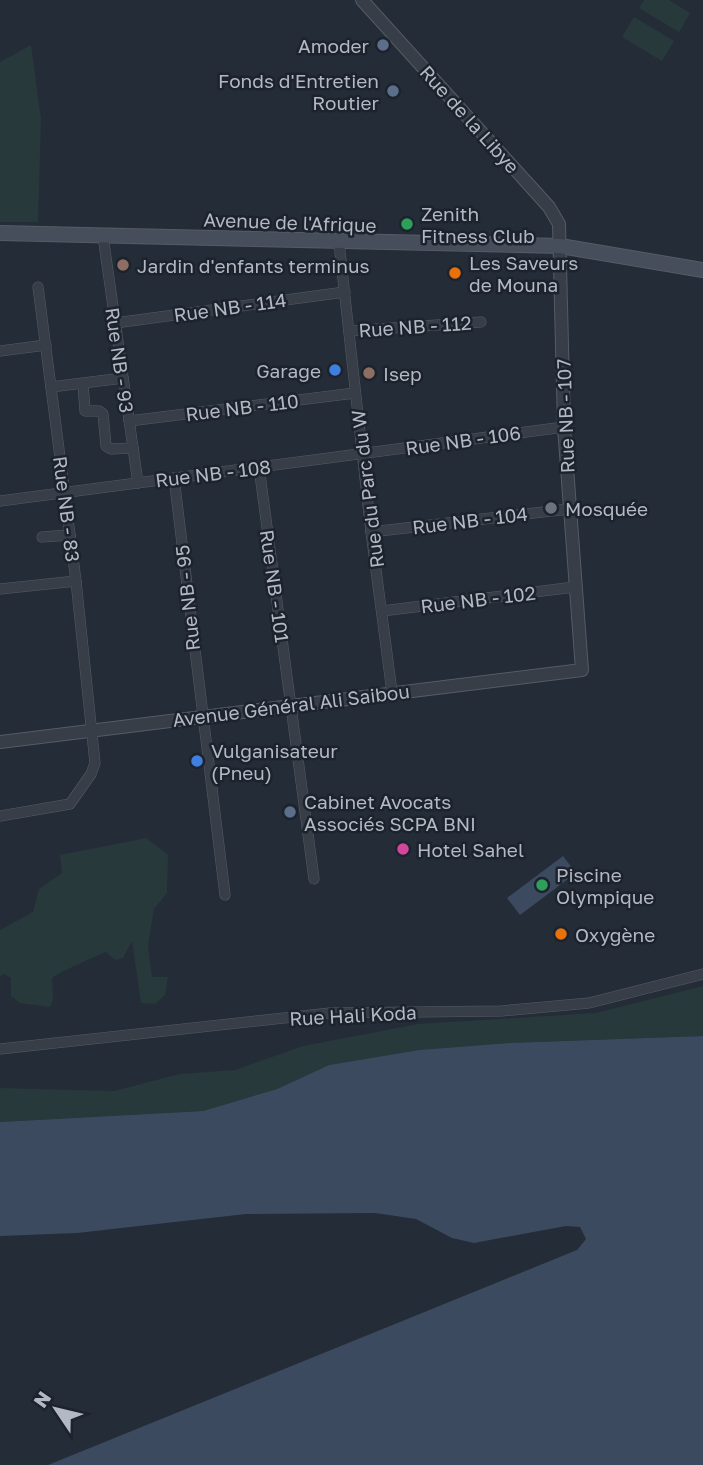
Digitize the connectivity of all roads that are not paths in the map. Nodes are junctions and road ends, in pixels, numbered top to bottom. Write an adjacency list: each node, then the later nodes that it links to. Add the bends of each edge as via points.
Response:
1 (362, 0): 5 (street, Rue de la Libye, via 550,206 559,224)
2 (0, 233): 3 (main road, Avenue de l'Afrique)
3 (103, 236): 4 (main road, Avenue de l'Afrique); 10 (street, Rue NB - 93)
4 (339, 243): 5 (main road, Avenue de l'Afrique); 8 (street, Rue du Parc du W)
5 (560, 246): 6 (main road, Avenue de l'Afrique); 19 (street, Rue NB - 107)
6 (703, 270)
7 (38, 287): 12 (street, Rue NB - 83)
8 (345, 292): 10 (street, Rue NB - 114); 11 (street, Rue du Parc du W)
9 (481, 322): 11 (street, Rue NB - 112)
10 (115, 323): 14 (street, Rue NB - 93)
11 (349, 331): 17 (street, Rue du Parc du W)
12 (46, 345): 13 (street); 16 (street, Rue NB - 83)
13 (0, 351)
14 (123, 378): 15 (street); 18 (street, Rue NB - 93)
15 (83, 384): 16 (street); 20 (street, via 85,411 103,414 108,448)
16 (51, 387): 25 (street, Rue NB - 83)
17 (355, 393): 18 (street, Rue NB - 110); 21 (street, Rue du Parc du W)
18 (130, 421): 20 (street, Rue NB - 93)
19 (564, 427): 21 (street, Rue NB - 106); 27 (street, Rue NB - 107)
20 (133, 448): 24 (street, Rue NB - 93)
21 (362, 454): 22 (street, Rue NB - 108); 28 (street, Rue du Parc du W)
22 (259, 467): 23 (street, Rue NB - 108); 37 (street, Rue NB - 101)
23 (174, 478): 24 (street, Rue NB - 108); 38 (street, Rue NB - 95)
24 (138, 483): 25 (street, Rue NB - 108)
25 (64, 493): 26 (street, Rue NB - 108); 29 (street, Rue NB - 83)
26 (0, 501)
27 (569, 509): 28 (street, Rue NB - 104); 32 (street, Rue NB - 107)
28 (371, 532): 34 (street, Rue du Parc du W)
29 (70, 535): 30 (street); 31 (street, Rue NB - 83)
30 (42, 537)
31 (76, 581): 33 (street); 39 (street, Rue NB - 83)
32 (575, 587): 34 (street, Rue NB - 102); 35 (street, Rue NB - 107)
33 (0, 589)
34 (382, 611): 36 (street, Rue du Parc du W)
35 (582, 670): 36 (street, Avenue Général Ali Saibou)
36 (393, 692): 37 (street, Avenue Général Ali Saibou)
37 (291, 706): 38 (street, Avenue Général Ali Saibou); 42 (street, Rue NB - 101)
38 (201, 717): 39 (street, Avenue Général Ali Saibou); 43 (street, Rue NB - 95)
39 (93, 731): 40 (street, Avenue Général Ali Saibou); 41 (street, Rue NB - 83, via 93,768 76,799 63,806)
40 (0, 742)
41 (0, 816)
42 (314, 879)
43 (225, 895)
44 (703, 974): 45 (street, Rue Hali Koda, via 589,1003 501,1011 330,1013)
45 (0, 1049)

